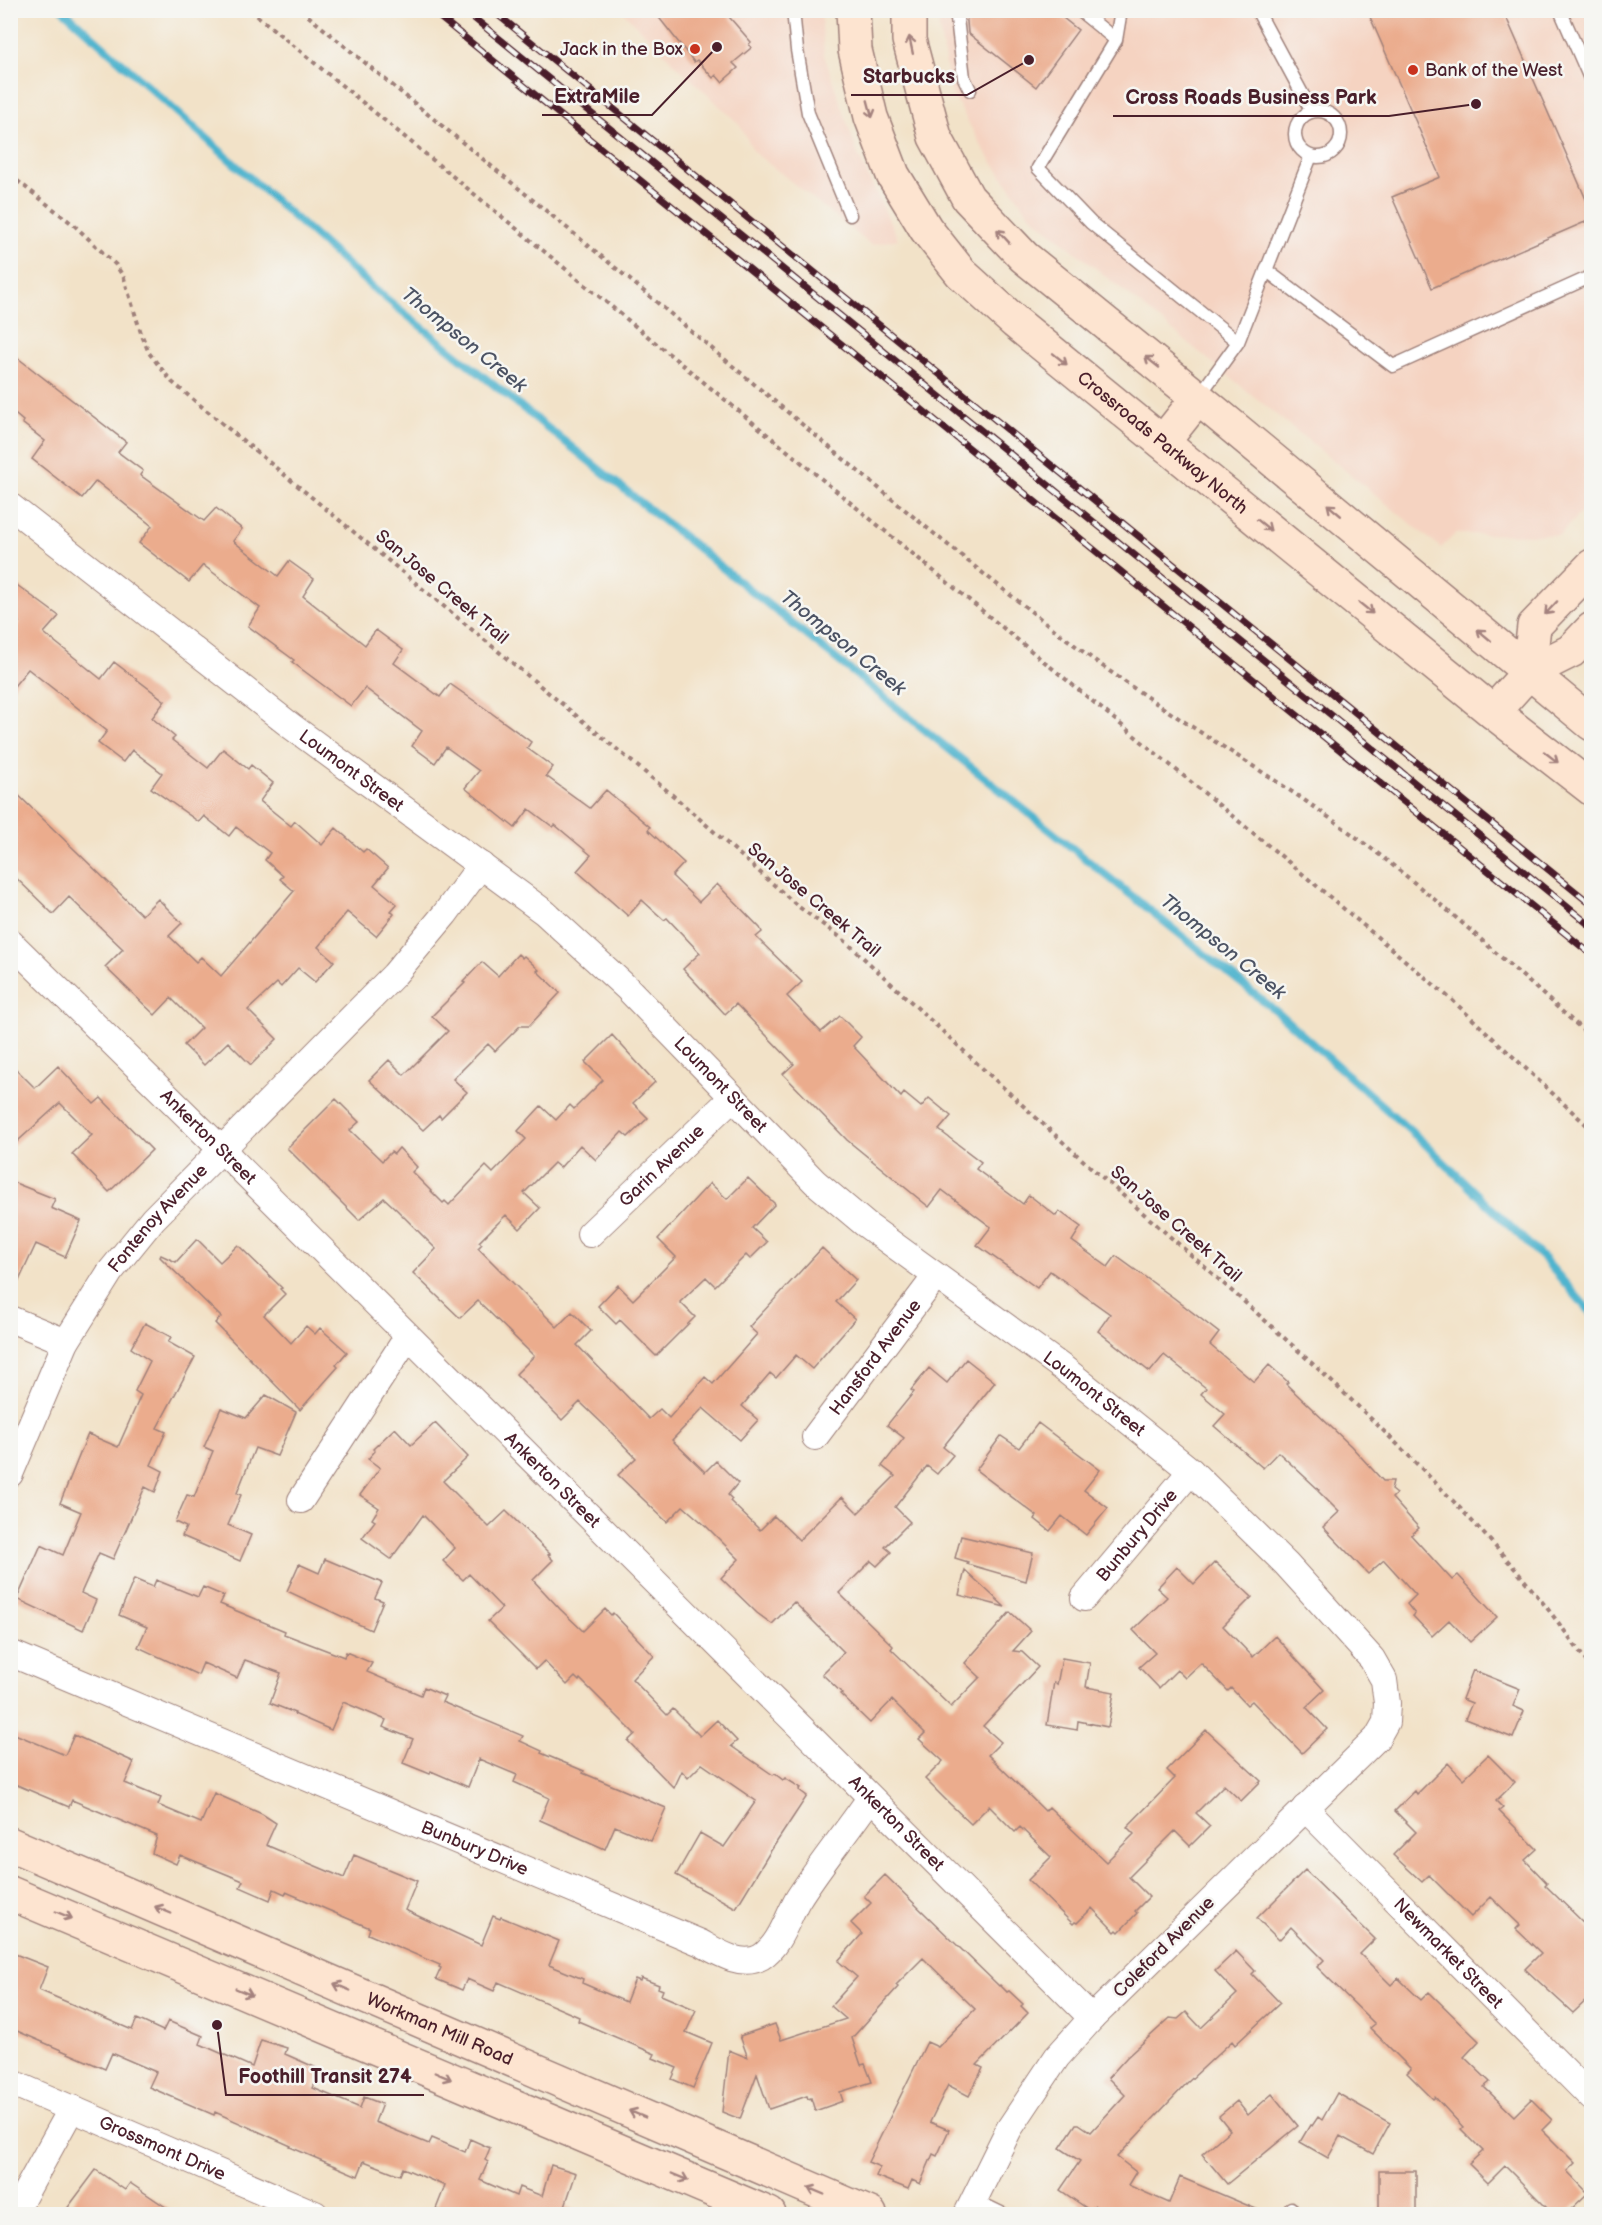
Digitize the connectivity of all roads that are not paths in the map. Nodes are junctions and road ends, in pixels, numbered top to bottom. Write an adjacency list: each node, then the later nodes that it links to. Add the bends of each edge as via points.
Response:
1 (793, 10): 14 (lane, via 808,113)
2 (853, 10): 19 (street, Crossroads Parkway North, one-way to 19, via 855,50 871,117 893,175 926,229 961,273 1015,322)
3 (909, 10): 18 (street, one-way to 3, via 1023,257 968,198 934,136 909,40)
4 (956, 10): 11 (lane, via 963,78)
5 (1079, 10): 9 (lane)
6 (1120, 10): 9 (lane)
7 (1257, 10): 12 (lane)
8 (1560, 10): 10 (lane)
9 (1116, 40): 17 (lane, via 1038,168 1091,223)
10 (1592, 84)
11 (970, 90)
12 (1312, 112): 13 (lane, via 1300,120 1295,133 1299,147); 13 (lane, via 1320,111 1334,118 1341,131 1333,152)
13 (1311, 156): 15 (lane)
14 (850, 215)
15 (1266, 270): 16 (lane, via 1393,366); 17 (lane)
16 (1592, 276)
17 (1238, 342): 18 (lane)
18 (1198, 398): 19 (street); 23 (street, one-way to 18)
19 (1163, 442): 24 (street, Crossroads Parkway North, one-way to 24)
20 (10, 506): 27 (street, Loumont Street, via 291,726)
21 (1592, 566): 23 (street, one-way to 23, via 1534,626)
22 (1592, 629): 23 (street, via 1571,651)
23 (1529, 672): 24 (street); 25 (street)
24 (1493, 712): 26 (street, Crossroads Parkway North, one-way to 26)
25 (1592, 724)
26 (1592, 789)
27 (481, 865): 29 (street, Loumont Street, via 544,912 628,989); 30 (street, Fontenoy Avenue, via 394,975)
28 (10, 942): 30 (street, Ankerton Street)
29 (732, 1098): 31 (street, Garin Avenue); 32 (street, Loumont Street, via 815,1182)
30 (221, 1149): 34 (street, Ankerton Street); 35 (street, Fontenoy Avenue, via 146,1227 110,1272)
31 (590, 1234)
32 (936, 1276): 36 (street, Hansford Avenue); 37 (street, Loumont Street, via 1063,1368)
33 (10, 1319): 35 (street)
34 (408, 1336): 39 (street); 43 (street, Ankerton Street)
35 (66, 1342): 38 (street, Fontenoy Avenue)
36 (815, 1437)
37 (1191, 1471): 40 (street, Bunbury Drive); 42 (street, Loumont Street, via 1286,1564 1372,1659 1384,1680)
38 (10, 1474)
39 (301, 1500)
40 (1084, 1598)
41 (10, 1653): 43 (street, Bunbury Drive, via 741,1961 759,1958 772,1947 798,1899)
42 (1387, 1703): 44 (street, Coleford Avenue, via 1386,1722 1377,1738)
43 (870, 1798): 47 (street, Ankerton Street)
44 (1305, 1808): 47 (street, Coleford Avenue); 49 (street, Newmarket Street)
45 (10, 1844): 55 (street, Workman Mill Road, one-way to 45)
46 (10, 1893): 54 (street, one-way to 54)
47 (1092, 2018): 51 (street, Coleford Avenue, via 1057,2057 1009,2128)
48 (10, 2082): 50 (street, Grossmont Drive)
49 (1592, 2098)
50 (72, 2108): 52 (street); 53 (street, Grossmont Drive)
51 (971, 2207): 56 (lane)
52 (10, 2214)
53 (315, 2214)
54 (769, 2214)
55 (870, 2214)
56 (1003, 2214)

